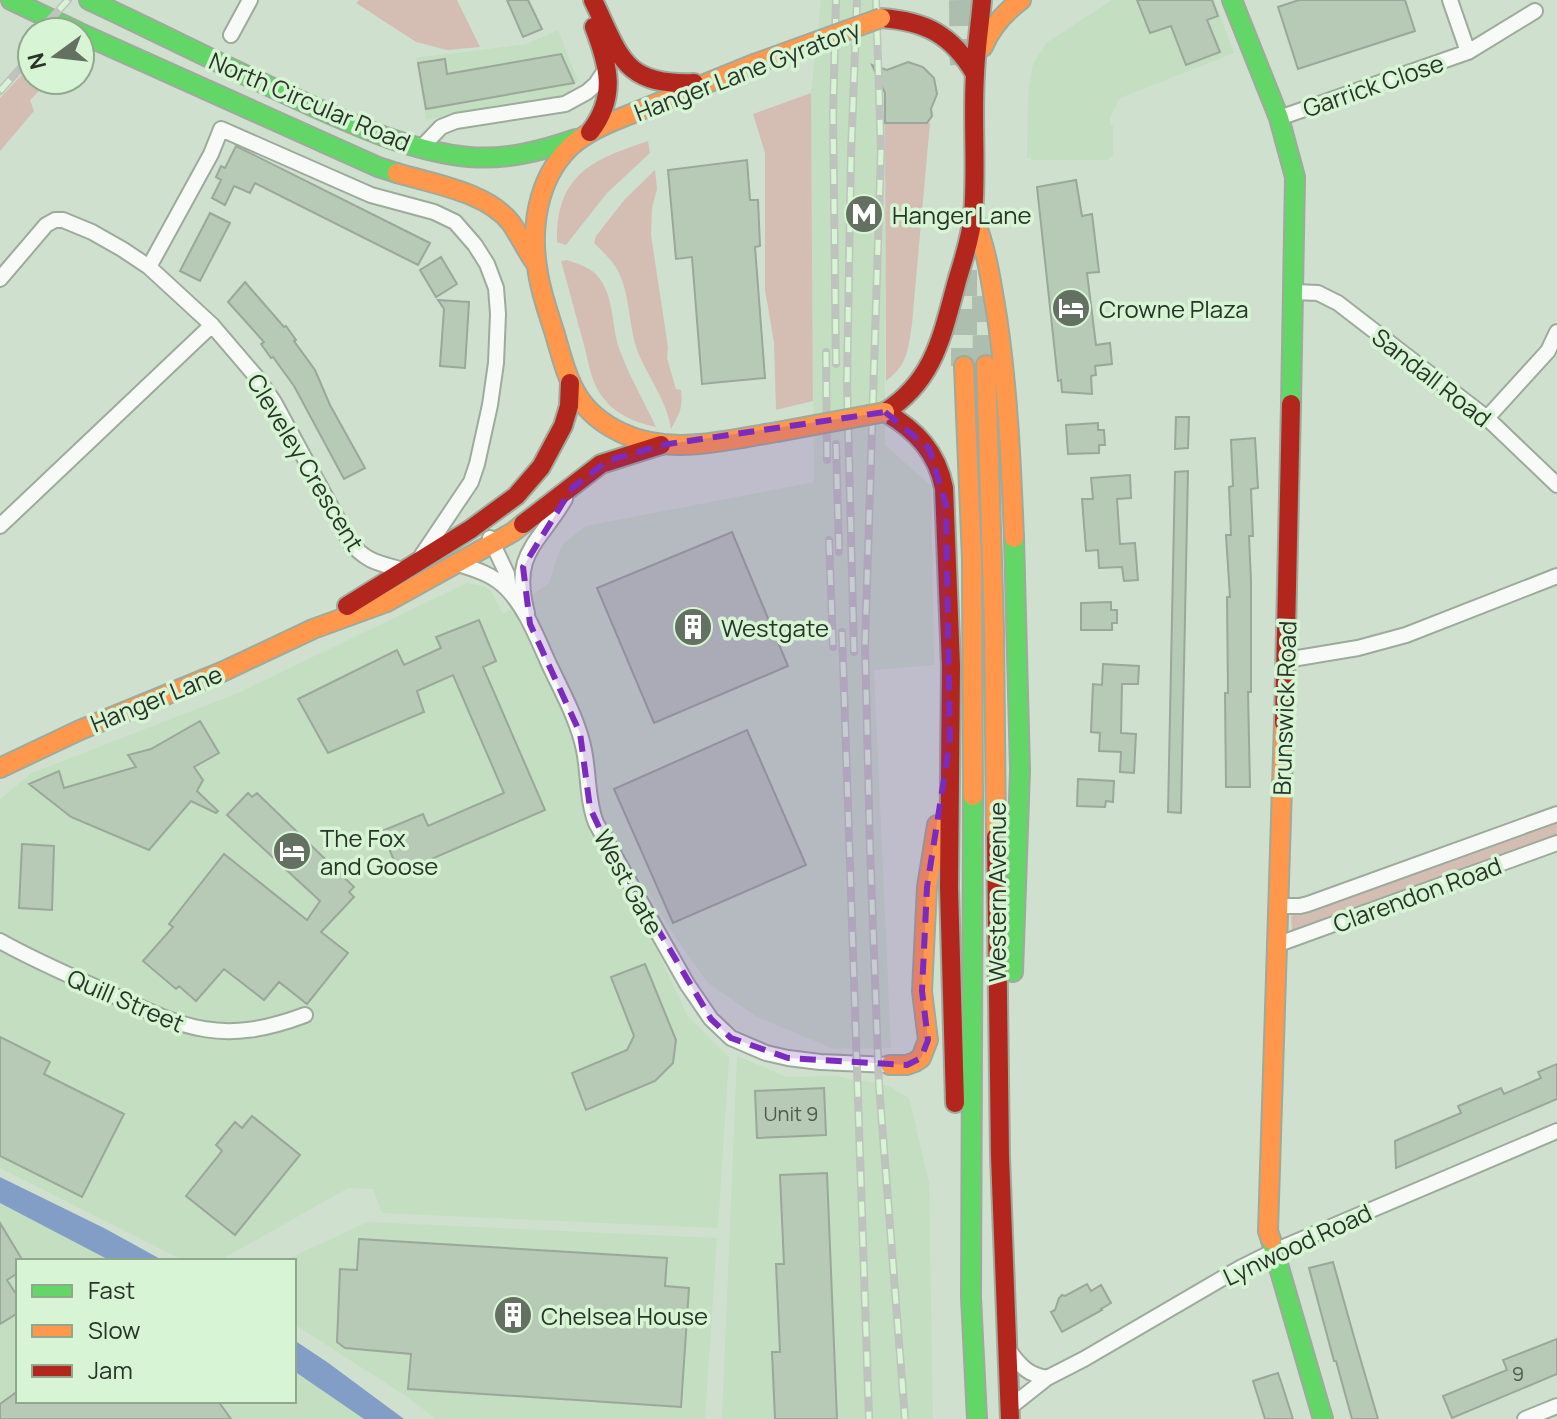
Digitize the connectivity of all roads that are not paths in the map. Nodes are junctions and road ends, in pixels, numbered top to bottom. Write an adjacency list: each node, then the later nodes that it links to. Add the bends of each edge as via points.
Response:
1 (11, 0): 12 (main road, North Circular Road)
2 (89, 0): 22 (main road, North Circular Road, via 242,76)
3 (250, 0): 14 (street)
4 (581, 0): 17 (main road)
5 (593, 0): 19 (main road, via 622,57 638,75 667,84)
6 (982, 0): 18 (main road)
7 (1021, 0): 18 (main road, via 993,26)
8 (1232, 0): 20 (main road, Brunswick Road)
9 (1450, 0): 16 (street, Garrick Close)
10 (903, 2): 13 (main road)
11 (1535, 11): 16 (street, Garrick Close)
12 (45, 16)
13 (881, 18): 18 (main road, Hanger Lane Gyratory, via 908,21 942,35 960,49); 19 (main road, Hanger Lane Gyratory, bridge)
14 (231, 35)
15 (96, 40): 24 (main road, North Circular Road, via 378,167 474,196 509,221)
16 (1468, 52): 20 (street, Garrick Close)
17 (606, 69): 21 (main road, via 607,108); 22 (street, via 587,92 565,104 456,121 436,131)
18 (975, 74): 23 (main road, Hanger Lane Gyratory)
19 (706, 81): 21 (main road, Hanger Lane Gyratory)
20 (1279, 118): 27 (main road, Brunswick Road, via 1295,177)
21 (587, 134): 22 (main road, North Circular Road, via 520,156 463,156); 24 (main road, Hanger Lane Gyratory, via 563,154 543,188 535,230)
22 (421, 148)
23 (973, 216): 33 (main road, Hanger Lane Gyratory, via 933,360 913,390); 58 (main road, via 987,254 1002,353 1015,550 1020,800)
24 (536, 264): 32 (main road, Hanger Lane Gyratory)
25 (149, 267): 26 (street, Cleveley Crescent, via 92,232 55,220); 28 (street, Cleveley Crescent); 42 (street, via 221,129 371,195 455,222 487,264 496,288 496,363 471,482)
26 (0, 279)
27 (1294, 292): 34 (street, Sandall Road, via 1318,293 1338,303); 47 (main road, Brunswick Road)
28 (212, 325): 39 (street); 42 (street, Cleveley Crescent, via 274,402 350,542 365,558)
29 (1557, 332): 34 (street, via 1548,351)
30 (986, 365): 58 (main road, Western Avenue, via 994,576)
31 (964, 366): 60 (main road, Western Avenue, via 974,688)
32 (570, 383): 35 (main road, Hanger Lane Gyratory, via 602,420 623,434); 38 (main road, Hanger Lane, via 563,426 541,467 516,496)
33 (885, 412): 35 (main road, Hanger Lane Gyratory, bridge, via 777,432); 48 (main road, via 923,440 944,483)
34 (1487, 418): 36 (street, Sandall Road)
35 (661, 445): 37 (main road, Hanger Lane, via 601,464)
36 (1557, 485)
37 (572, 488): 40 (main road, Hanger Lane); 45 (street, West Gate, via 526,555 523,596)
38 (482, 521): 40 (street, West Gate); 42 (main road, Hanger Lane)
39 (0, 526)
40 (493, 544): 41 (main road, Hanger Lane); 44 (street, West Gate)
41 (458, 564): 44 (street, West Gate); 46 (main road, Hanger Lane, via 387,602)
42 (410, 566): 46 (main road, Hanger Lane)
43 (1557, 576): 47 (street, via 1406,635)
44 (509, 590): 45 (street, West Gate)
45 (530, 624): 56 (street, West Gate, via 580,733 596,823 711,1019 731,1038 777,1056)
46 (313, 629): 49 (main road, Hanger Lane)
47 (1286, 660): 52 (main road, Brunswick Road)
48 (950, 741): 56 (main road, via 927,887 922,991 928,1040 915,1062); 60 (main road, via 958,1230)
49 (0, 768)
50 (1557, 814): 52 (street, Clarendon Road, via 1308,904)
51 (1557, 843): 54 (street, Clarendon Road)
52 (1278, 906): 54 (main road, Brunswick Road)
53 (0, 941): 55 (street, Quill Street, via 195,1029 246,1030)
54 (1276, 945): 59 (main road, Brunswick Road, via 1268,1231)
55 (305, 1015)
56 (890, 1065)
57 (1557, 1131): 59 (street, Lynwood Road)
58 (999, 1175): 61 (main road, Western Avenue)
59 (1272, 1252): 62 (street, Lynwood Road); 66 (main road, Brunswick Road)
60 (971, 1297): 65 (main road, Western Avenue)
61 (1006, 1348): 62 (street, via 1031,1375); 64 (main road, Western Avenue)
62 (1047, 1378): 64 (street, Lynwood Road)
63 (1557, 1406): 67 (street)
64 (1009, 1414)
65 (977, 1419)
66 (1323, 1419)
67 (1525, 1419)

